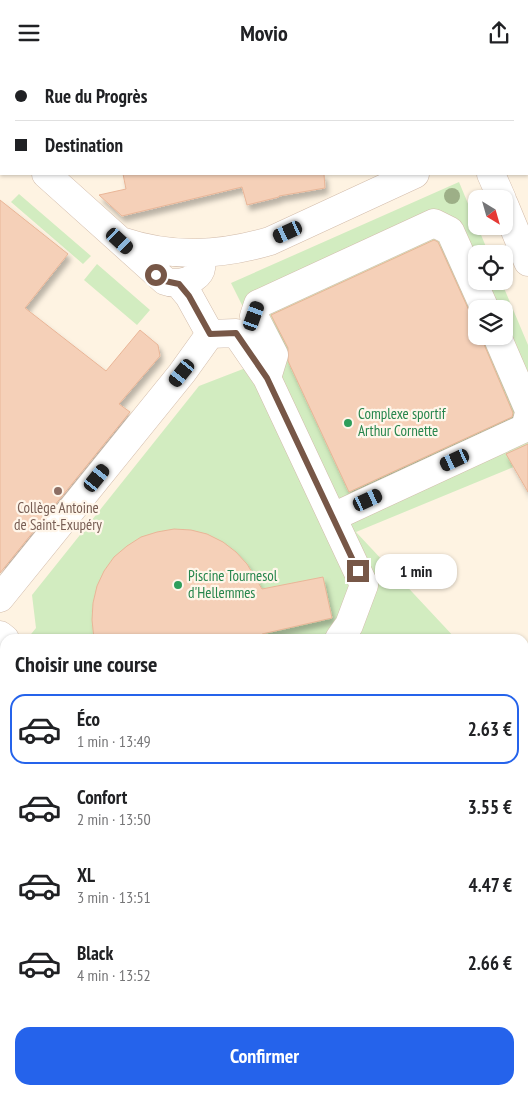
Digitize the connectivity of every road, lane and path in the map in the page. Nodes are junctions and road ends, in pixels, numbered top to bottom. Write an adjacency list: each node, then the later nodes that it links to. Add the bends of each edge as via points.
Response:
1 (47, 175): 6 (street)
2 (413, 175): 7 (street, via 270,241 227,252)
3 (491, 175): 4 (street)
4 (498, 190)
5 (513, 225): 8 (street)
6 (120, 241): 7 (street, via 154,250); 9 (street, via 160,278)
7 (195, 253): 9 (street, via 200,258 201,270 194,279)
8 (528, 261)
9 (179, 284): 11 (street)
10 (480, 300): 13 (street, via 450,231 434,223 258,304 254,316 274,355)
11 (210, 334): 13 (street, via 236,333); 17 (street)
12 (500, 345): 14 (street)
13 (267, 378): 16 (street)
14 (528, 408)
15 (528, 417): 16 (street, via 525,428)
16 (333, 517): 18 (street, via 364,585 350,625)
17 (0, 598)
18 (342, 634)

